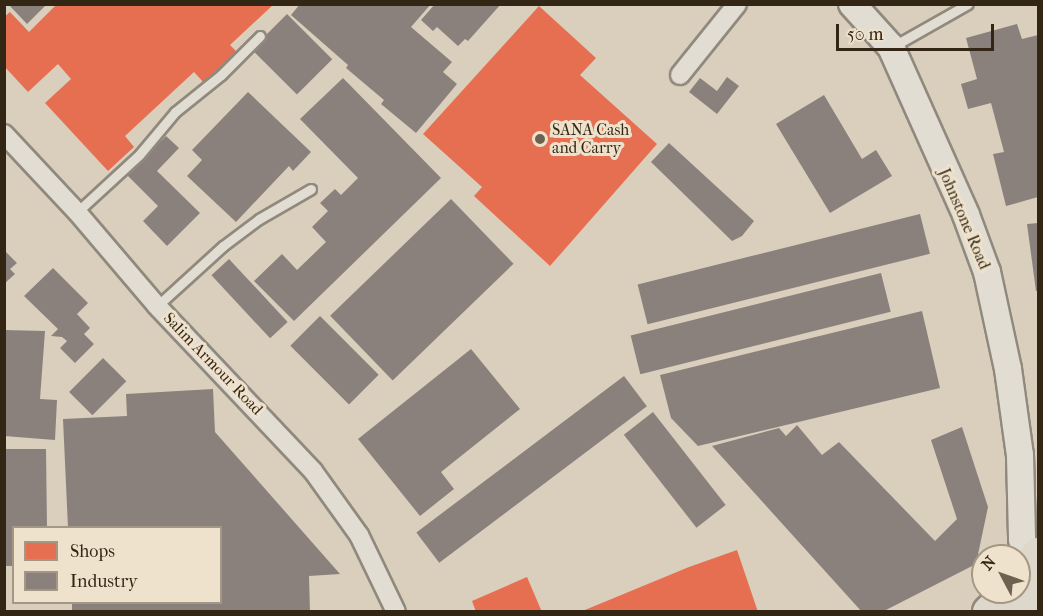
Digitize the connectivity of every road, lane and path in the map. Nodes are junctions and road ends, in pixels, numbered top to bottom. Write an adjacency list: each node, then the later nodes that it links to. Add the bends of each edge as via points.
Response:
1 (736, 4): 6 (street)
2 (852, 4): 5 (street, Johnstone Road)
3 (968, 4): 5 (lane)
4 (260, 36): 9 (lane, via 221,75 175,112 139,155)
5 (891, 47): 11 (street, Johnstone Road, via 966,215 987,272 1008,369)
6 (680, 75)
7 (4, 134): 9 (street, Salim Armour Road)
8 (311, 189): 10 (lane, via 259,219 223,246)
9 (77, 212): 10 (street, Salim Armour Road)
10 (157, 306): 14 (street, Salim Armour Road, via 313,471 359,535)
11 (1020, 455): 12 (street); 13 (street, Johnstone Road)
12 (1038, 484)
13 (1022, 544)
14 (396, 612)

